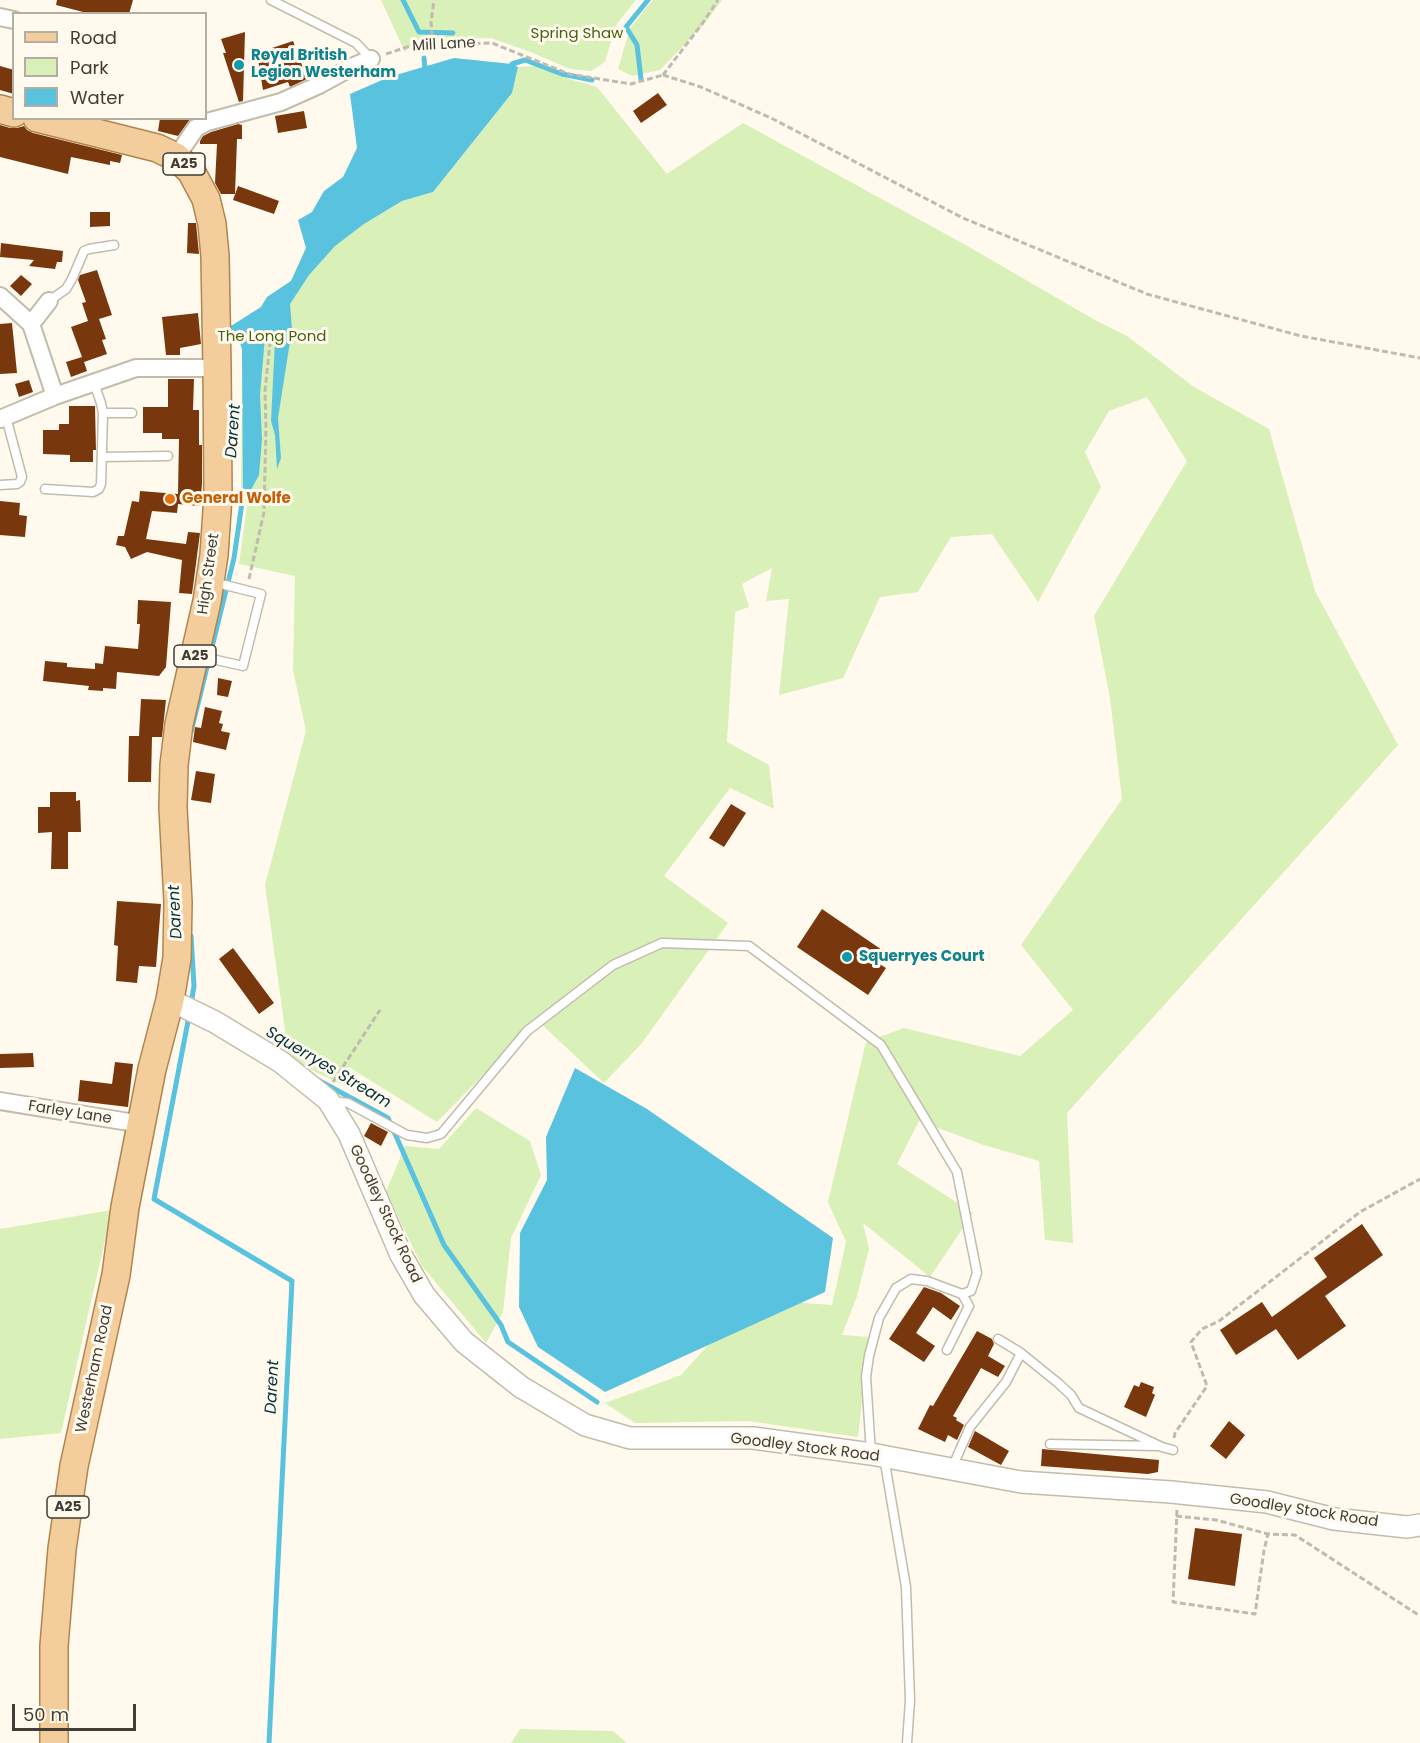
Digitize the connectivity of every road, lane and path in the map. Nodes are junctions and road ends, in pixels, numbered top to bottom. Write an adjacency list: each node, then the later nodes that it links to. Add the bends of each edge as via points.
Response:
1 (271, 0): 5 (lane, via 356,43)
2 (434, 0): 4 (path)
3 (718, 0): 6 (path)
4 (433, 45): 5 (path, Mill Lane, via 413,45); 6 (path, Mill Lane, via 492,43 569,74 631,84)
5 (371, 59): 8 (street, via 290,99 207,122 196,128)
6 (663, 75): 14 (path, via 773,119 963,218 1147,294 1300,336)
7 (52, 120): 8 (main road, High Street / A25, via 157,148)
8 (176, 157): 15 (main road, High Street / A25, via 199,182 212,224)
9 (114, 245): 11 (lane, via 84,251 66,289)
10 (0, 296): 12 (street)
11 (49, 301): 12 (street)
12 (30, 324): 17 (street)
13 (270, 343): 26 (path, via 265,391 264,504)
14 (1420, 358)
15 (217, 368): 16 (street, via 136,368); 25 (main road, High Street / A25)
16 (94, 383): 17 (street); 18 (lane)
17 (55, 396): 20 (street)
18 (103, 413): 19 (lane); 22 (lane)
19 (132, 413)
20 (3, 418): 23 (lane, via 22,477 17,484)
21 (168, 456): 22 (lane)
22 (102, 457): 24 (lane, via 97,491)
23 (0, 485)
24 (45, 489)
25 (216, 583): 26 (lane); 27 (main road, High Street / A25)
26 (243, 589): 27 (lane, via 261,594 243,666)
27 (206, 658): 28 (main road, High Street / A25, via 179,724 174,765 178,902)
28 (175, 1002): 30 (street, Goodley Stock Road, via 281,1062); 32 (main road, Westerham Road / A25, via 152,1069)
29 (380, 1010): 30 (path)
30 (326, 1098): 34 (lane, via 348,1103 406,1135 427,1138 441,1134 527,1031 613,965 662,943 749,946 881,1045 957,1172 977,1273 971,1291); 41 (street, Goodley Stock Road, via 349,1134 401,1255 424,1296 464,1342 521,1387 585,1425 630,1438 753,1438)
31 (0, 1101): 32 (street, Farley Lane)
32 (141, 1125): 48 (main road, Westerham Road / A25, via 116,1275 74,1466 64,1537 54,1646)
33 (1420, 1179): 40 (path, via 1360,1212 1219,1321 1202,1329 1191,1342 1207,1386 1175,1433)
34 (962, 1294): 36 (lane, via 969,1306); 41 (lane, via 911,1279 896,1288 879,1318 866,1377)
35 (998, 1339): 37 (lane)
36 (947, 1350)
37 (1021, 1353): 39 (lane, via 1071,1395 1079,1408); 42 (lane, via 1006,1382 970,1427)
38 (1050, 1444): 39 (lane)
39 (1162, 1447): 40 (lane)
40 (1173, 1450)
41 (878, 1455): 42 (street, Goodley Stock Road); 49 (lane, via 906,1587 910,1700)
42 (952, 1469): 43 (street, Goodley Stock Road, via 1021,1482)
43 (1171, 1492): 44 (path); 45 (street, Goodley Stock Road, via 1267,1502 1334,1519)
44 (1176, 1516): 46 (path, via 1216,1520); 46 (path, via 1173,1602 1255,1614)
45 (1420, 1525)
46 (1269, 1534): 47 (path, via 1295,1534)
47 (1420, 1616)
48 (54, 1743)
49 (907, 1743)

